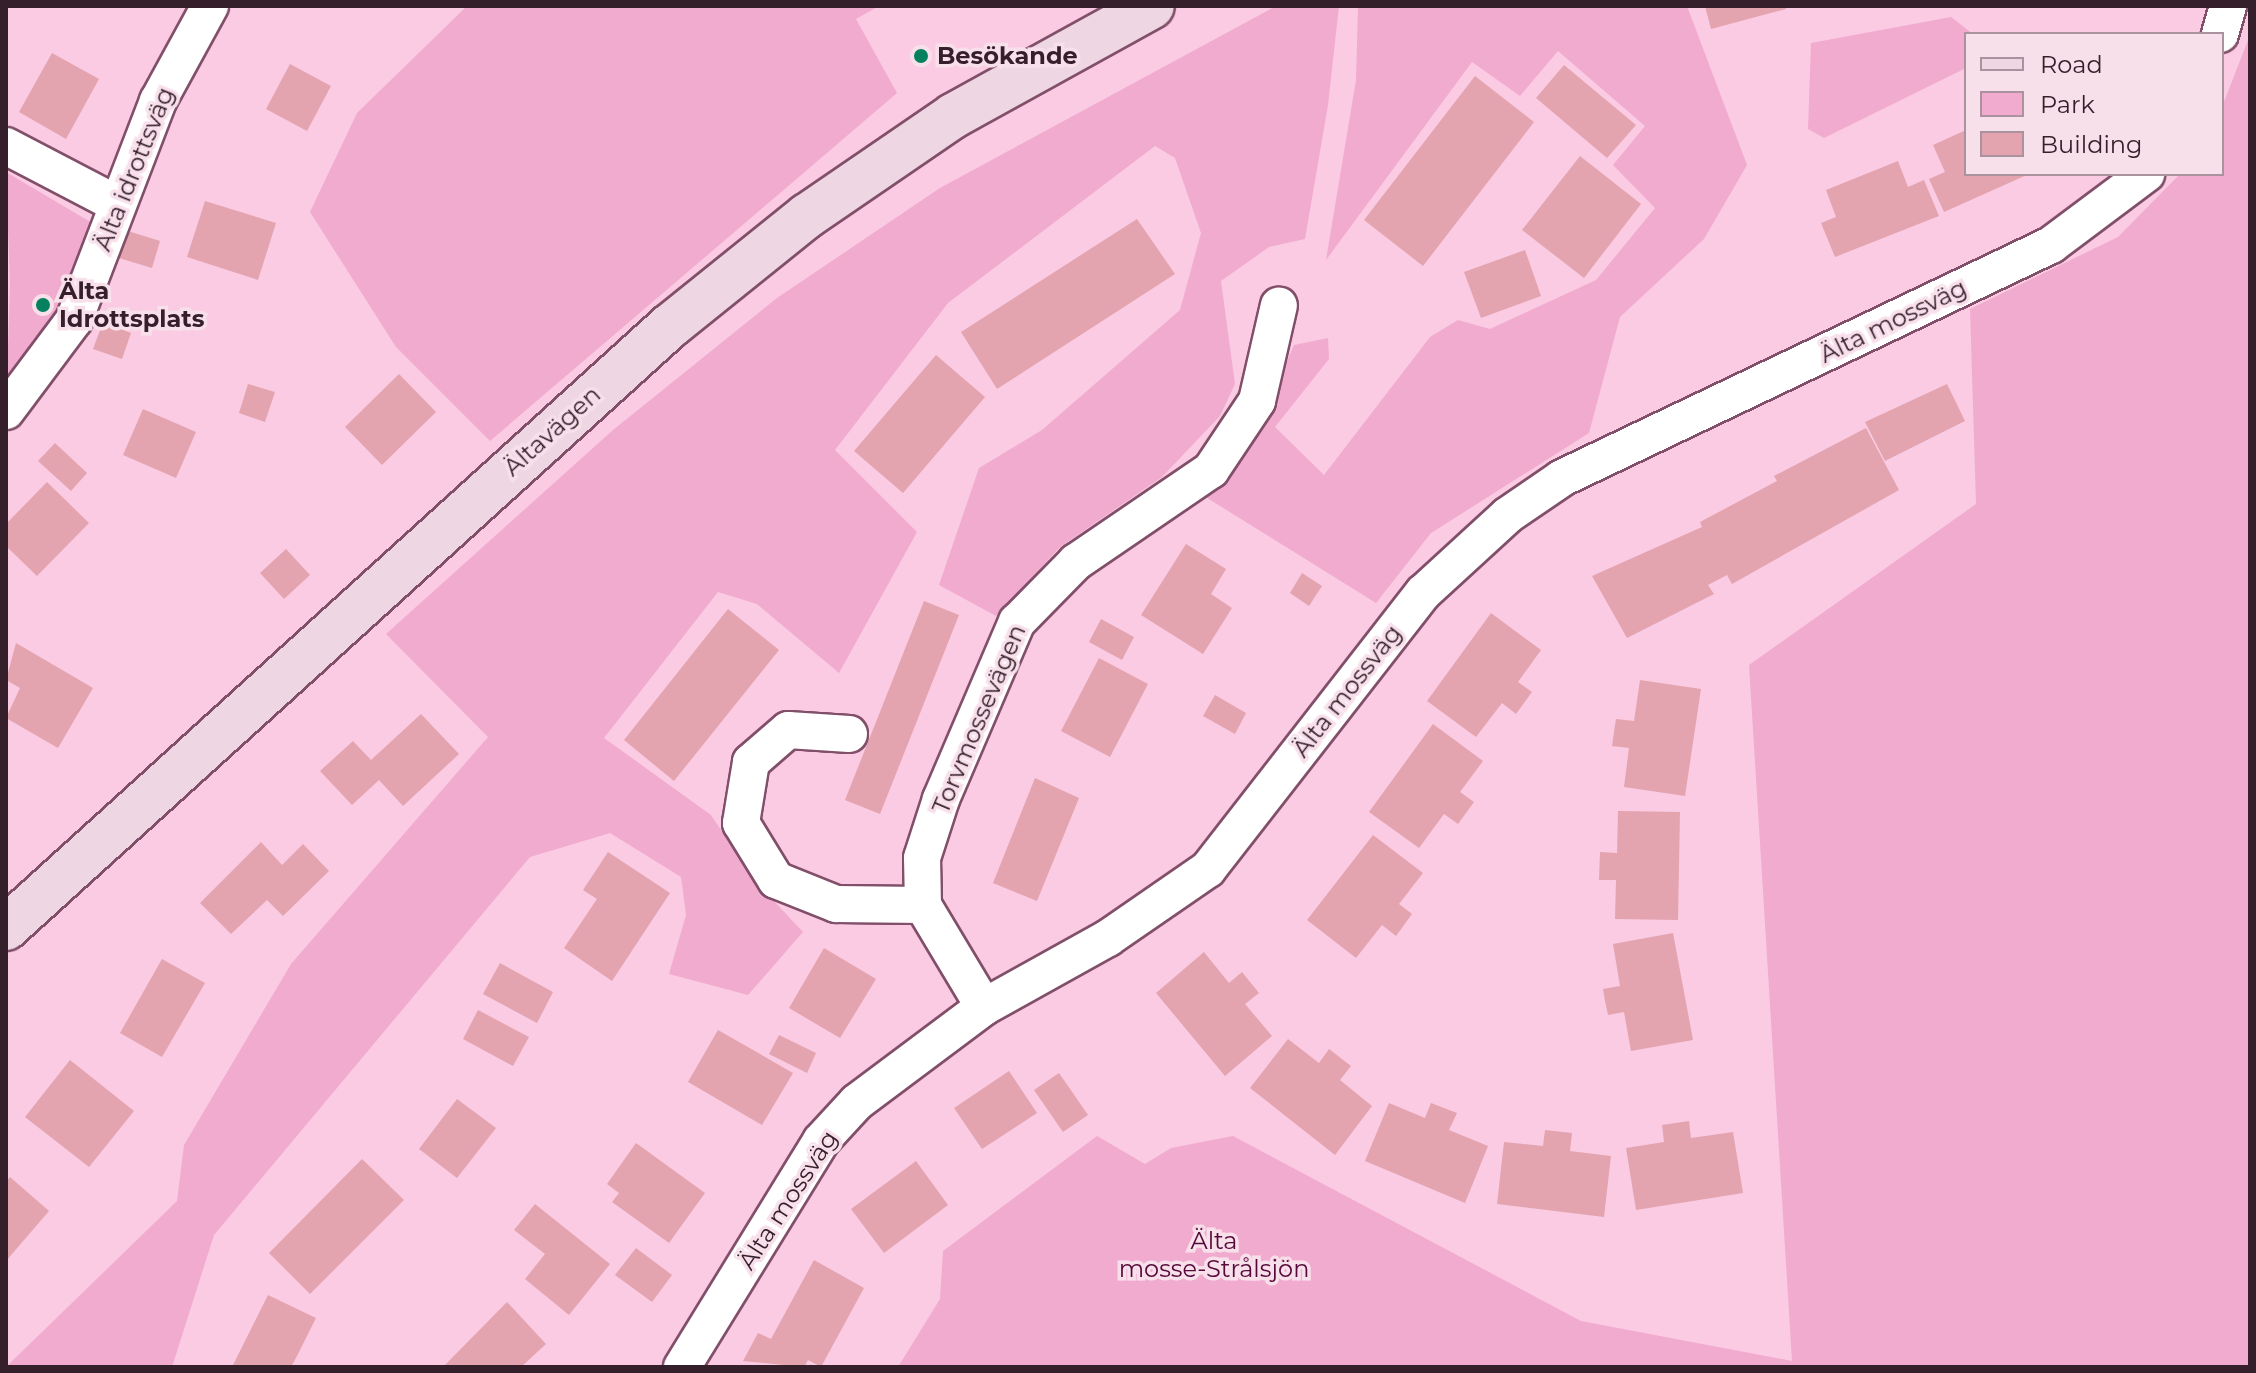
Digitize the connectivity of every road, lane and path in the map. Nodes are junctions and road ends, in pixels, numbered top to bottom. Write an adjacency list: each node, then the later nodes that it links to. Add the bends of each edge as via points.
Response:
1 (210, 6): 7 (street, Älta idrottsväg, via 158,101)
2 (1152, 6): 12 (main road, Ältavägen, via 953,116 807,216 695,306)
3 (2228, 6): 4 (street)
4 (2221, 32)
5 (6, 146): 7 (street)
6 (2143, 176): 13 (street, Älta mossväg, via 2051,245 1562,478 1508,515 1423,593 1208,869 1108,938)
7 (117, 204): 9 (street, Älta idrottsväg, via 74,320)
8 (1279, 305): 11 (street, Torvmossevägen, via 1257,401 1211,470 1076,562 1017,622 941,799 922,858)
9 (6, 411)
10 (849, 734): 11 (street, via 788,730 751,762 741,823 776,880 836,904)
11 (923, 905): 13 (street, Torvmossevägen)
12 (6, 928)
13 (984, 1007): 14 (street, Älta mossväg, via 857,1102 821,1141)
14 (682, 1367)

